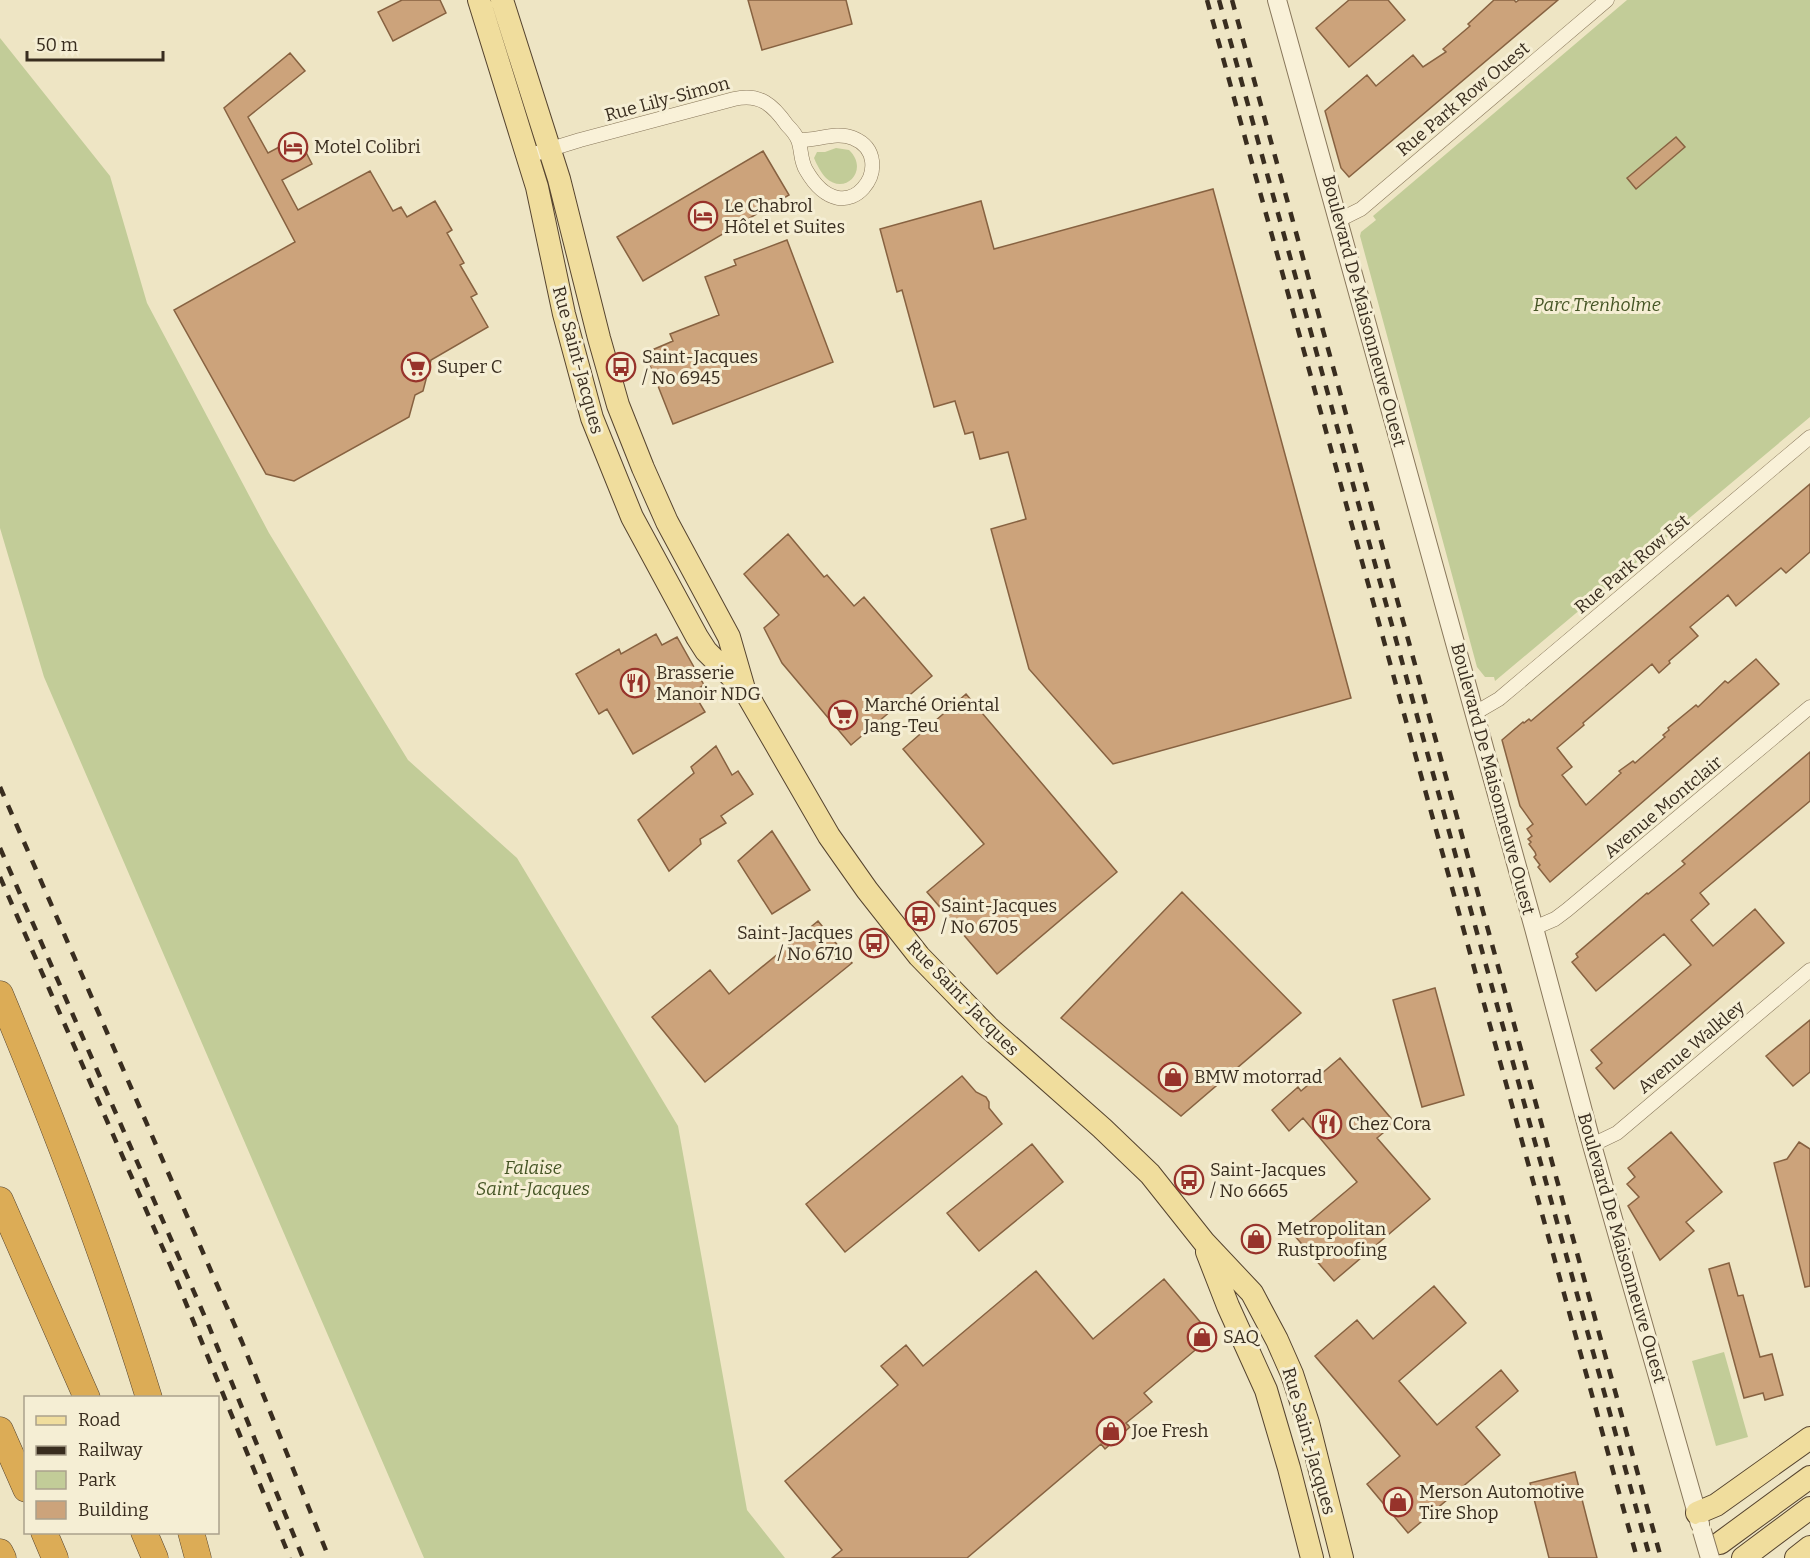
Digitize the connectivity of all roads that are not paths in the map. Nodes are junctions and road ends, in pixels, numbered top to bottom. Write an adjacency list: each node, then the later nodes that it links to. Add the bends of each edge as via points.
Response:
1 (479, 0): 7 (main road, Rue Saint-Jacques)
2 (502, 0): 6 (main road, Rue Saint-Jacques)
3 (1607, 0): 8 (street, Rue Park Row Ouest, via 1361,209)
4 (1281, 2): 8 (street, Boulevard De Maisonneuve Ouest)
5 (798, 140): 5 (street, via 801,162 825,194 835,198 856,195 870,180 868,151 854,138); 6 (street, Rue Lily-Simon, via 772,106 751,97)
6 (550, 149): 7 (street, Rue Lily-Simon); 10 (main road, Rue Saint-Jacques, via 618,405 666,522 729,637)
7 (528, 156): 10 (main road, Rue Saint-Jacques, via 578,371 604,452 632,517 697,637)
8 (1339, 219): 12 (street, Boulevard De Maisonneuve Ouest)
9 (1810, 437): 12 (street, Rue Park Row Est, via 1504,695)
10 (744, 689): 18 (main road, Rue Saint-Jacques, via 829,836 919,956 989,1028 1150,1174)
11 (1810, 707): 13 (street, Avenue Montclair, via 1567,910)
12 (1475, 714): 13 (street, Boulevard De Maisonneuve Ouest)
13 (1534, 928): 16 (street, Boulevard De Maisonneuve Ouest)
14 (1810, 970): 16 (street, Avenue Walkley, via 1617,1132)
15 (0, 994): 20 (highway, via 65,1157)
16 (1592, 1145): 29 (street, Boulevard De Maisonneuve Ouest)
17 (0, 1200): 19 (highway)
18 (1204, 1242): 36 (main road, Rue Saint-Jacques, via 1266,1390); 37 (main road, Rue Saint-Jacques, via 1252,1293 1292,1374)
19 (86, 1396)
20 (148, 1396)
21 (0, 1430): 24 (highway)
22 (1810, 1438): 29 (main road, via 1716,1505)
23 (1810, 1476): 29 (main road)
24 (24, 1485)
25 (1810, 1508): 38 (main road)
26 (44, 1534): 33 (highway)
27 (144, 1534): 34 (highway)
28 (191, 1534): 35 (highway)
29 (1707, 1536)
30 (1810, 1547): 39 (main road)
31 (0, 1552): 32 (highway)
32 (3, 1558)
33 (55, 1558)
34 (155, 1558)
35 (198, 1558)
36 (1311, 1558)
37 (1342, 1558)
38 (1743, 1558)
39 (1796, 1558)

